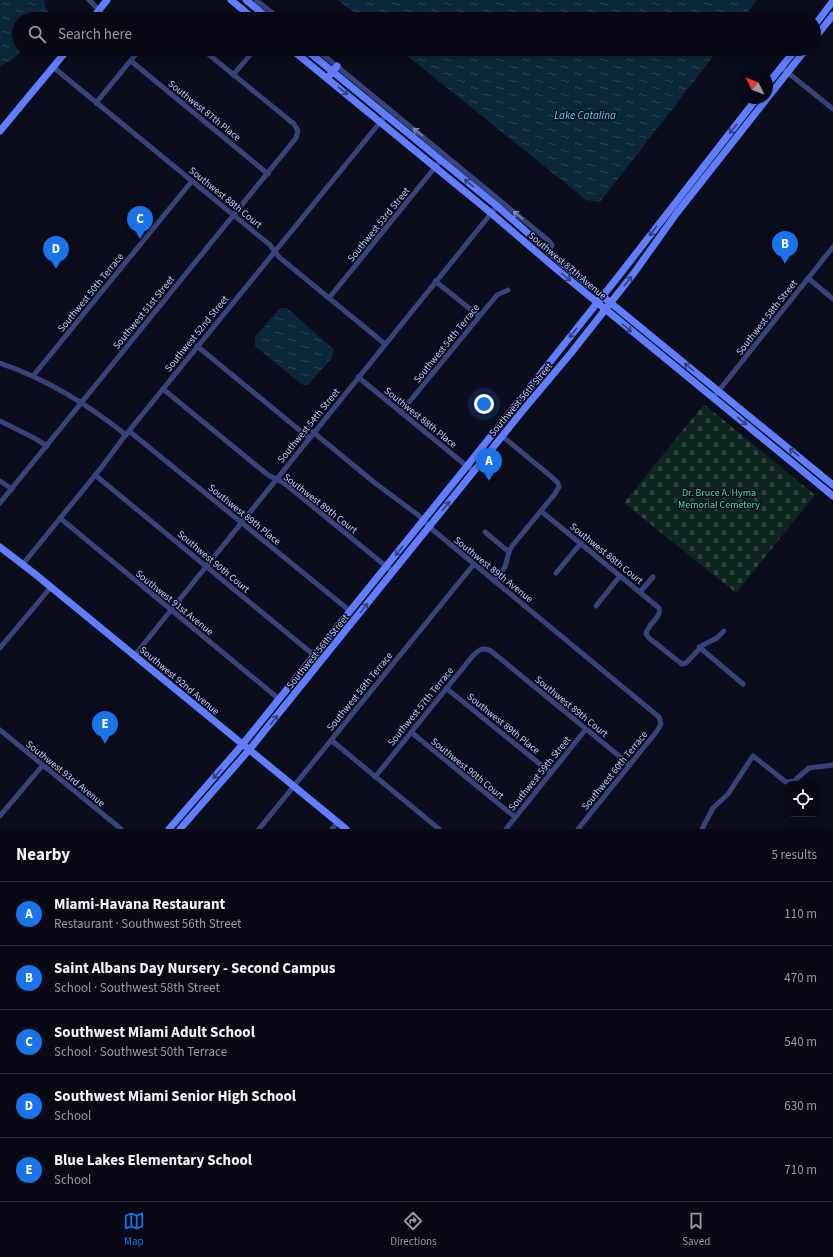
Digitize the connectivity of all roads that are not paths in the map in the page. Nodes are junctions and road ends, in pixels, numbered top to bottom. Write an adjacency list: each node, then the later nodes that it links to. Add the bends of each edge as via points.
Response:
1 (89, 0): 7 (street)
2 (107, 0): 7 (main road)
3 (231, 0): 8 (main road)
4 (246, 0): 9 (main road)
5 (256, 0): 10 (street)
6 (833, 2): 12 (main road)
7 (99, 10)
8 (246, 12)
9 (261, 12)
10 (271, 12)
11 (833, 15): 13 (main road)
12 (821, 17)
13 (821, 30)
14 (62, 56): 24 (main road)
15 (135, 56): 23 (street)
16 (210, 56): 28 (street)
17 (249, 56): 28 (street)
18 (300, 56): 29 (main road, Southwest 87th Avenue)
19 (316, 56): 26 (main road, Southwest 87th Avenue)
20 (323, 56): 26 (street, Southwest 87th Avenue)
21 (791, 56): 25 (main road)
22 (801, 56): 27 (main road, Southwest 56th Street)
23 (131, 61): 31 (street); 41 (street, Southwest 87th Place)
24 (53, 67): 31 (street, Southwest 88th Court); 36 (main road)
25 (782, 67): 27 (street); 30 (main road)
26 (335, 69): 29 (main road); 34 (main road, Southwest 87th Avenue); 49 (street, Southwest 87th Avenue, one-way to 26, via 552,245 549,241)
27 (788, 72): 33 (street); 40 (main road, Southwest 56th Street)
28 (233, 75): 41 (street, Southwest 51st Street, via 291,122 298,131 294,142)
29 (327, 78): 35 (main road, Southwest 87th Avenue, one-way to 35)
30 (773, 78)
31 (96, 103): 42 (street, Southwest 88th Court)
32 (752, 104): 38 (main road, Southwest 56th Street, one-way to 38)
33 (833, 109)
34 (386, 115): 35 (street, Southwest 52nd Street); 37 (main road, Southwest 87th Avenue)
35 (380, 122): 39 (main road, Southwest 87th Avenue); 47 (street, Southwest 52nd Street)
36 (0, 131)
37 (441, 160): 39 (street, Southwest 53rd Street); 43 (main road, Southwest 87th Avenue, one-way to 37)
38 (707, 162): 40 (main road); 53 (main road, Southwest 56th Street, one-way to 53)
39 (436, 167): 44 (main road, Southwest 87th Avenue); 54 (street, Southwest 53rd Street)
40 (714, 167): 56 (main road, Southwest 56th Street, one-way to 40)
41 (268, 174): 45 (street, Southwest 51st Street)
42 (192, 181): 45 (street, Southwest 88th Court); 63 (street, Southwest 50th Terrace)
43 (497, 206): 44 (street, Southwest 54th Street); 49 (main road, Southwest 87th Avenue)
44 (491, 213): 48 (main road, Southwest 87th Avenue); 51 (street, Southwest 54th Street)
45 (234, 215): 47 (street, Southwest 88th Court); 68 (street, Southwest 51st Street)
46 (833, 247): 50 (street, Southwest 58th Street)
47 (275, 251): 54 (street, Southwest 88th Court); 61 (street, Southwest 52nd Street)
48 (536, 252): 49 (main road); 57 (main road, Southwest 87th Avenue, one-way to 57)
49 (550, 252): 53 (main road, Southwest 87th Avenue)
50 (808, 278): 55 (street); 66 (street, Southwest 58th Street)
51 (435, 281): 59 (street); 60 (street, Southwest 54th Street)
52 (508, 290): 59 (street, Southwest 54th Terrace, via 497,295)
53 (603, 296): 56 (main road, Southwest 87th Avenue); 57 (main road, Southwest 56th Street)
54 (330, 298): 60 (street, Southwest 88th Court)
55 (833, 299)
56 (611, 302): 58 (main road, Southwest 56th Street); 66 (main road, Southwest 87th Avenue, one-way to 56)
57 (597, 303): 58 (main road, Southwest 87th Avenue); 78 (main road, Southwest 56th Street, one-way to 78)
58 (605, 309): 67 (main road, Southwest 87th Avenue, one-way to 67); 73 (main road, Southwest 56th Street)
59 (479, 316): 69 (street, Southwest 54th Terrace)
60 (385, 344): 64 (street, Southwest 54th Street)
61 (197, 346): 65 (street, Southwest 52nd Street); 74 (street)
62 (0, 363): 63 (street, Southwest 89th Place)
63 (33, 376): 68 (street, Southwest 89th Place)
64 (358, 377): 69 (street, Southwest 88th Place); 71 (street, Southwest 54th Street)
65 (163, 389): 72 (street, Southwest 52nd Street); 83 (street, Southwest 89th Court)
66 (719, 391): 67 (street, Southwest 58th Street); 75 (main road, Southwest 87th Avenue)
67 (713, 398): 76 (main road, Southwest 87th Avenue, one-way to 76)
68 (81, 403): 72 (street, Southwest 89th Place); 77 (street, Southwest 51st Street)
69 (401, 412): 78 (street, Southwest 88th Place)
70 (0, 421): 77 (street)
71 (313, 432): 74 (street, Southwest 54th Street); 92 (street, Southwest 89th Avenue)
72 (127, 433): 81 (street, Southwest 52nd Street); 93 (street, Southwest 89th Place)
73 (502, 436): 80 (main road, Southwest 56th Street); 90 (street, via 553,478 559,487)
74 (309, 438): 83 (street, Southwest 54th Street)
75 (776, 438): 76 (main road); 79 (main road, Southwest 87th Avenue, one-way to 75)
76 (770, 445): 82 (main road, Southwest 87th Avenue)
77 (47, 446): 86 (street, Southwest 51st Street)
78 (467, 466): 80 (street, Southwest 88th Place); 92 (main road, Southwest 56th Street)
79 (814, 469): 82 (main road); 85 (main road, Southwest 87th Avenue)
80 (474, 471): 94 (main road, Southwest 56th Street, one-way to 80)
81 (95, 475): 91 (street, Southwest 52nd Street); 101 (street, Southwest 90th Court)
82 (808, 476): 87 (main road, Southwest 87th Avenue)
83 (276, 479): 93 (street, Southwest 54th Street); 102 (street, Southwest 89th Court)
84 (0, 481): 86 (street)
85 (832, 484): 87 (main road)
86 (12, 489): 89 (street, Southwest 51st Street)
87 (825, 490): 88 (main road, Southwest 87th Avenue)
88 (833, 496)
89 (0, 503)
90 (541, 511): 96 (street, Southwest 88th Court); 98 (street)
91 (60, 518): 99 (street, Southwest 52nd Street); 111 (street, Southwest 91st Avenue)
92 (423, 520): 94 (street, Southwest 89th Avenue); 102 (main road, Southwest 56th Street, one-way to 102)
93 (241, 523): 101 (street, Southwest 54th Street); 112 (street, Southwest 89th Place)
94 (429, 527): 100 (street, Southwest 89th Avenue); 103 (main road, Southwest 56th Street)
95 (485, 532): 98 (street)
96 (581, 544): 104 (street); 105 (street, Southwest 88th Court)
97 (0, 547): 99 (main road, Southwest 92nd Avenue)
98 (509, 552): 107 (street, via 505,567)
99 (23, 564): 108 (main road, Southwest 92nd Avenue)
100 (474, 564): 107 (street, Southwest 89th Avenue); 127 (street, Southwest 56th Terrace)
101 (206, 567): 111 (street, Southwest 54th Street); 118 (street, Southwest 90th Court)
102 (386, 567): 103 (street, Southwest 89th Court); 112 (main road, Southwest 56th Street)
103 (393, 572): 119 (main road, Southwest 56th Street, one-way to 103)
104 (556, 574)
105 (620, 576): 109 (street, Southwest 88th Court); 110 (street)
106 (652, 577): 109 (street)
107 (494, 581): 123 (street, Southwest 89th Avenue, via 654,711)
108 (51, 587): 115 (street); 117 (main road, Southwest 92nd Avenue)
109 (640, 592): 114 (street, Southwest 88th Court, via 660,610 646,632 650,638 682,664)
110 (596, 606)
111 (171, 610): 117 (street, Southwest 54th Street); 122 (street, Southwest 91st Avenue)
112 (350, 611): 118 (main road, Southwest 56th Street)
113 (724, 631): 114 (street, via 720,636)
114 (699, 647): 120 (street)
115 (0, 648)
116 (482, 649): 121 (street, Southwest 57th Terrace, via 475,653); 124 (street, Southwest 89th Court, via 491,651)
117 (134, 656): 128 (main road, Southwest 92nd Avenue)
118 (314, 656): 119 (street, Southwest 90th Court); 122 (main road, Southwest 56th Street)
119 (321, 661): 129 (main road, Southwest 56th Street, one-way to 119)
120 (743, 684)
121 (446, 688): 126 (street, Southwest 57th Terrace); 133 (street, Southwest 89th Place)
122 (279, 699): 128 (main road, Southwest 56th Street)
123 (661, 722): 131 (street, Southwest 60th Terrace, via 657,732)
124 (586, 729): 131 (street, Southwest 89th Court); 133 (street, Southwest 59th Street)
125 (0, 731): 130 (street, Southwest 93rd Avenue)
126 (410, 732): 134 (street, Southwest 57th Terrace); 137 (street, Southwest 90th Court)
127 (331, 740): 134 (street); 135 (street, Southwest 56th Terrace)
128 (242, 745): 129 (main road, Southwest 92nd Avenue); 140 (main road, Southwest 56th Street, one-way to 140)
129 (249, 750): 135 (main road, Southwest 92nd Avenue); 141 (main road, Southwest 56th Street)
130 (43, 765): 136 (street); 139 (street, Southwest 93rd Avenue)
131 (630, 765): 147 (street, Southwest 60th Terrace)
132 (833, 766): 148 (street, via 808,768 794,781 787,782 753,756 728,794 713,808)
133 (551, 773): 137 (street, Southwest 59th Street)
134 (375, 776): 145 (street)
135 (294, 786): 138 (main road, Southwest 92nd Avenue); 142 (street, Southwest 56th Terrace)
136 (0, 816)
137 (515, 817): 146 (street, Southwest 59th Street)
138 (338, 822): 143 (street); 144 (main road, Southwest 92nd Avenue)
139 (121, 829)
140 (169, 829)
141 (180, 829)
142 (259, 829)
143 (332, 829)
144 (346, 829)
145 (439, 829)
146 (506, 829)
147 (578, 829)
148 (702, 829)

